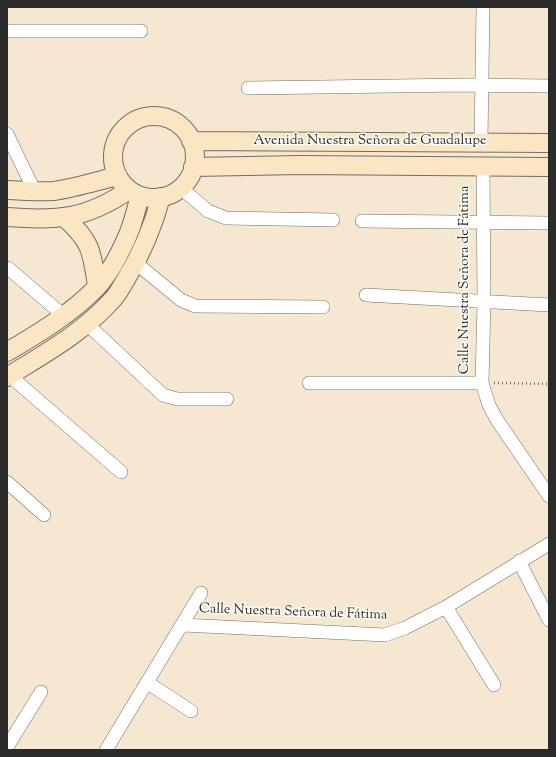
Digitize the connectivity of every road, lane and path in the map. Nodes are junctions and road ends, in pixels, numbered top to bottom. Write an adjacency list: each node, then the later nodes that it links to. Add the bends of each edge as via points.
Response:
1 (483, 7): 4 (street)
2 (7, 31): 3 (street)
3 (141, 31)
4 (482, 85): 5 (street); 6 (street); 9 (street)
5 (549, 86)
6 (248, 88)
7 (7, 134): 17 (street)
8 (191, 141): 9 (street, Avenida Nuestra Señora de Guadalupe); 12 (street); 14 (street, via 184,130 173,121 160,117 146,117 133,122 122,130 115,146 114,162)
9 (481, 142): 10 (street, Avenida Nuestra Señora de Guadalupe)
10 (549, 143)
11 (483, 166): 12 (street, Avenida Nuestra Señora de Guadalupe); 13 (street, Avenida Nuestra Señora de Guadalupe); 24 (street, Calle Nuestra Señora de Fátima)
12 (193, 167): 15 (street)
13 (549, 167)
14 (118, 176): 17 (street, via 69,188); 18 (street)
15 (181, 188): 19 (street); 22 (street, via 208,211 226,218)
16 (7, 190): 17 (street)
17 (35, 192)
18 (135, 193): 19 (street, via 151,198); 21 (street, via 92,211); 28 (street, via 127,236 108,272)
19 (162, 197): 26 (street)
20 (7, 217): 21 (street)
21 (65, 218): 28 (street, via 85,239 93,256)
22 (333, 220)
23 (362, 221): 24 (street)
24 (482, 222): 25 (street); 30 (street, Calle Nuestra Señora de Fátima)
25 (549, 223)
26 (136, 263): 32 (street, via 181,300 195,306); 34 (street, via 114,299)
27 (8, 268): 33 (street)
28 (97, 286): 33 (street)
29 (366, 295): 30 (street)
30 (484, 302): 31 (street); 38 (street, Calle Nuestra Señora de Fátima)
31 (549, 305)
32 (323, 306)
33 (64, 316): 35 (street)
34 (87, 324): 36 (street); 40 (street, via 163,394 177,399)
35 (7, 352)
36 (8, 376): 41 (street)
37 (308, 383): 38 (street)
38 (482, 383): 39 (path); 43 (street, Calle Nuestra Señora de Fátima, via 497,420)
39 (549, 384)
40 (226, 399)
41 (121, 472)
42 (7, 482): 44 (street)
43 (549, 496)
44 (44, 515)
45 (549, 544): 46 (street, Calle Nuestra Señora de Fátima)
46 (519, 561): 48 (street, Calle Nuestra Señora de Fátima); 49 (street)
47 (201, 593): 50 (street)
48 (446, 606): 50 (street, Calle Nuestra Señora de Fátima, via 405,628 385,635); 52 (street)
49 (549, 620)
50 (183, 625): 51 (street, Calle Nuestra Señora de Fátima)
51 (148, 682): 54 (street); 56 (street, Calle Nuestra Señora de Fátima)
52 (494, 685)
53 (42, 692): 55 (street)
54 (191, 711)
55 (7, 747)
56 (106, 750)

